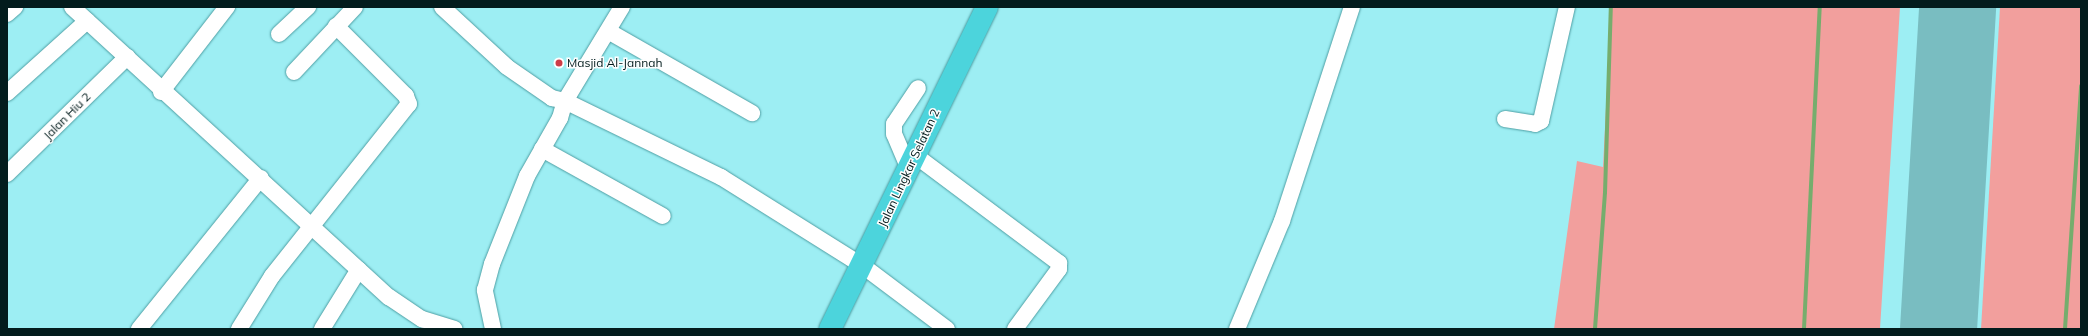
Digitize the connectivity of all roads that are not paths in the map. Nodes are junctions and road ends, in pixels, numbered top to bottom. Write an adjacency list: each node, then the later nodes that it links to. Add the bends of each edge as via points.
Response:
1 (15, 7): 11 (street)
2 (72, 7): 12 (street)
3 (227, 7): 19 (street)
4 (308, 7): 15 (street)
5 (355, 7): 13 (street)
6 (442, 7): 21 (street, via 507,67 552,98)
7 (622, 7): 14 (street)
8 (987, 7): 25 (highway, Jalan Lingkar Selatan 2)
9 (1352, 7): 40 (street, via 1282,221)
10 (1567, 7): 23 (street, via 1541,121 1535,124)
11 (7, 14)
12 (87, 21): 16 (street); 20 (street)
13 (336, 26): 17 (street); 29 (street, via 406,96 409,104)
14 (608, 31): 21 (street); 22 (street)
15 (279, 34)
16 (126, 57): 19 (street); 26 (street, Jalan Hiu 2)
17 (294, 72)
18 (918, 88): 25 (street, via 894,124 894,134)
19 (161, 92): 27 (street)
20 (7, 93)
21 (565, 101): 24 (street, via 560,118); 30 (street, via 721,177)
22 (752, 113)
23 (1505, 119)
24 (542, 149): 28 (street); 36 (street, via 509,218 485,290)
25 (912, 162): 30 (highway, Jalan Lingkar Selatan 2); 39 (street, via 1059,263 1059,269)
26 (7, 174)
27 (261, 178): 29 (street); 32 (street)
28 (663, 216)
29 (312, 224): 31 (street); 33 (street, via 272,276)
30 (863, 266): 37 (highway, Jalan Lingkar Selatan 2); 38 (street)
31 (359, 268): 34 (street); 35 (street, via 389,297 422,319)
32 (139, 329)
33 (239, 329)
34 (322, 329)
35 (454, 329)
36 (493, 329)
37 (830, 329)
38 (947, 329)
39 (1015, 329)
40 (1237, 329)

